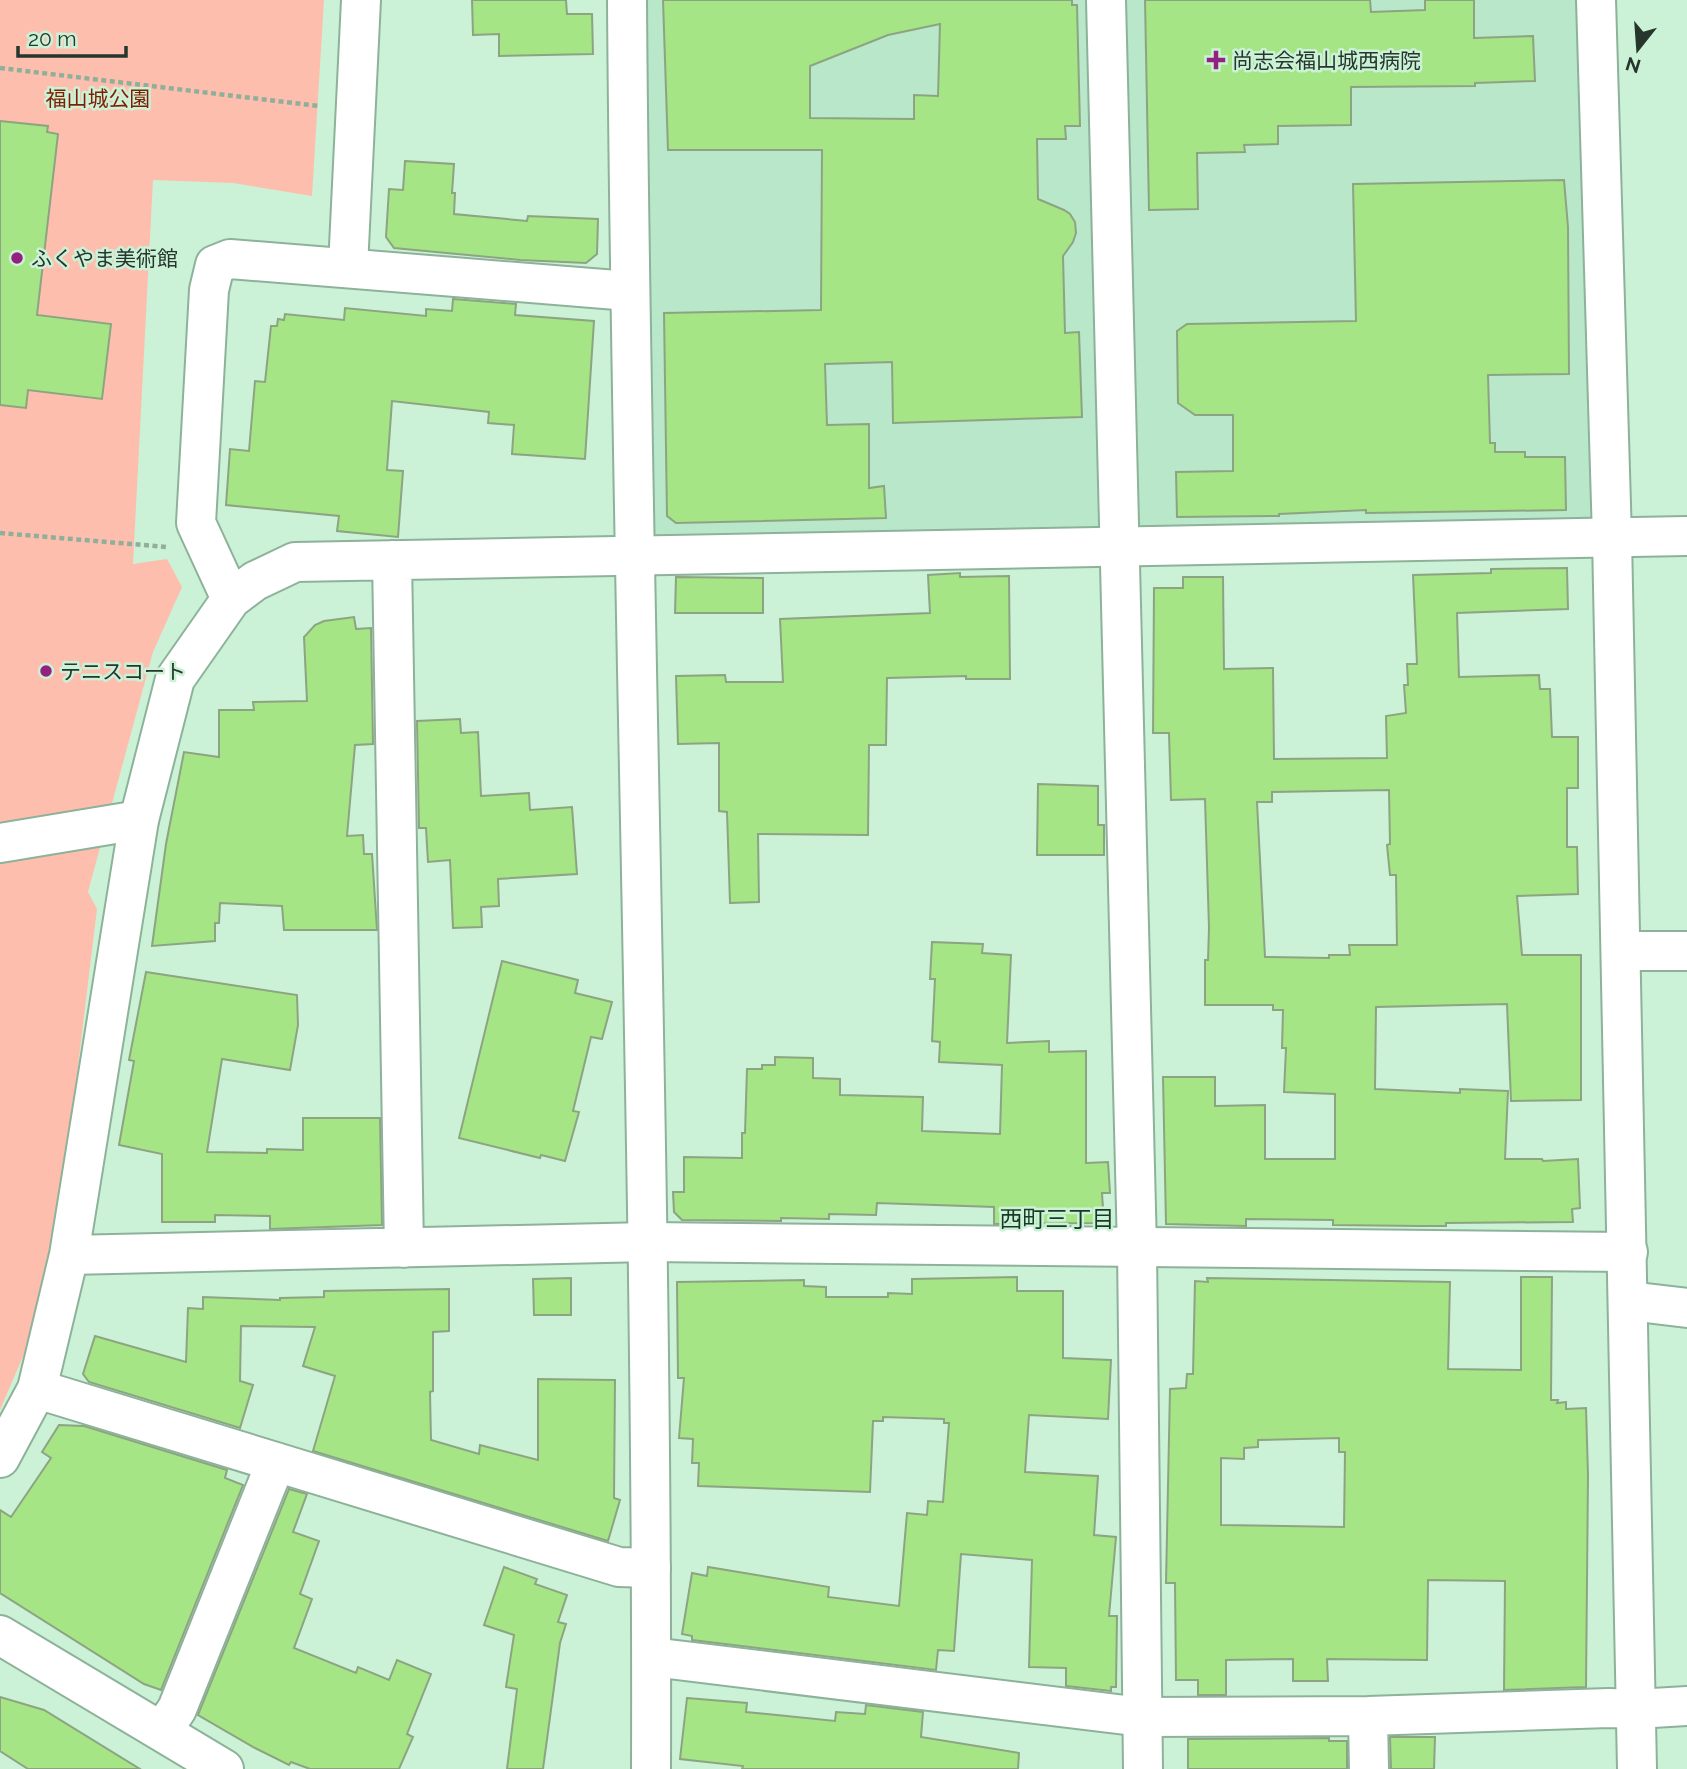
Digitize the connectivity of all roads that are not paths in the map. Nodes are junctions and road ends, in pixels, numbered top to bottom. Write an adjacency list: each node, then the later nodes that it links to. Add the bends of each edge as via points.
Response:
1 (361, 0): 5 (street)
2 (627, 0): 6 (street)
3 (1106, 0): 9 (street)
4 (1596, 0): 8 (street)
5 (348, 267): 6 (street); 12 (street, via 230,259 215,265 209,290 196,523)
6 (629, 291): 10 (street)
7 (1687, 536): 8 (street)
8 (1612, 538): 9 (street); 15 (street)
9 (1120, 546): 10 (street); 19 (street)
10 (634, 556): 11 (street); 17 (street)
11 (391, 560): 12 (street, via 295,562 255,581); 18 (street)
12 (231, 599): 13 (street, via 175,679)
13 (139, 820): 14 (street); 21 (street)
14 (0, 843)
15 (1622, 951): 16 (street); 20 (street)
16 (1687, 951)
17 (648, 1242): 18 (street); 19 (street); 27 (street)
18 (404, 1248): 21 (street)
19 (1137, 1249): 20 (street); 33 (street)
20 (1628, 1252): 22 (street)
21 (69, 1255): 24 (street)
22 (1629, 1301): 23 (street); 31 (street)
23 (1687, 1308)
24 (37, 1389): 25 (street); 26 (street)
25 (0, 1458)
26 (276, 1462): 27 (street, via 619,1567); 34 (street, via 177,1709)
27 (651, 1568): 29 (street)
28 (0, 1635): 34 (street)
29 (652, 1657): 33 (street); 36 (street)
30 (1687, 1706): 31 (street)
31 (1636, 1709): 32 (street); 39 (street)
32 (1368, 1716): 33 (street); 38 (street)
33 (1142, 1717): 37 (street)
34 (162, 1731): 35 (street)
35 (224, 1769)
36 (651, 1769)
37 (1143, 1769)
38 (1369, 1769)
39 (1637, 1769)

